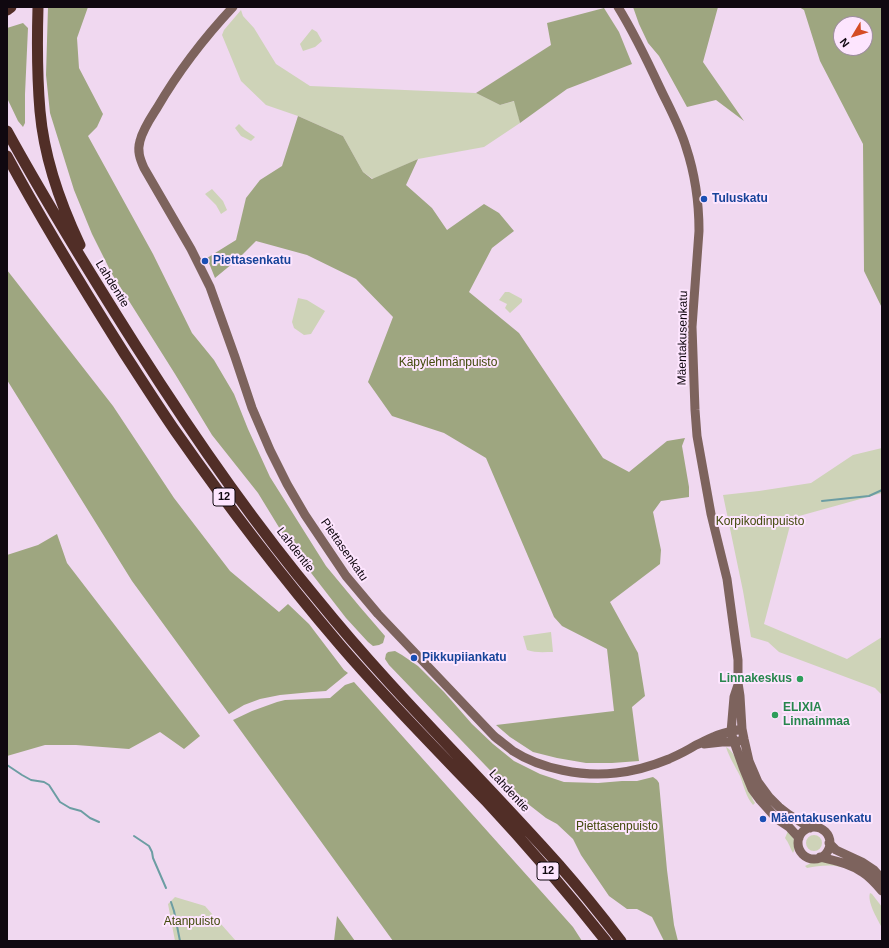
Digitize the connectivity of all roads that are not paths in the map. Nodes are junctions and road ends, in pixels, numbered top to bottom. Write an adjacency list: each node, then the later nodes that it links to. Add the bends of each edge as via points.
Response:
1 (11, 7): 5 (highway)
2 (38, 7): 8 (highway, via 39,104 45,148 73,230)
3 (233, 7): 14 (main road, Piettasenkatu, via 207,36 164,95 143,133 139,151 144,168 210,287 252,408 270,450 305,514 346,576 378,614 494,736 514,751 557,769 602,774 644,768)
4 (618, 7): 9 (main road, Mäentakusenkatu, via 650,65 678,128 686,147 695,187 699,232 692,327 697,436 711,514 728,579 738,660)
5 (7, 10)
6 (7, 131): 8 (highway, Lahdentie / 12)
7 (7, 156): 21 (highway, Lahdentie / 12, via 32,203 176,432 255,540 345,651 498,814)
8 (119, 320): 22 (highway, Lahdentie / 12, via 189,428 255,520 318,601 379,672 560,866)
9 (738, 683): 10 (main road, Mäentakusenkatu); 11 (main road, Mäentakusenkatu)
10 (742, 729): 11 (main road, Piettasenkatu); 12 (main road, Mäentakusenkatu)
11 (731, 732): 13 (main road, Mäentakusenkatu); 14 (main road, Piettasenkatu, via 711,737)
12 (744, 739): 13 (main road, Piettasenkatu); 15 (main road, Mäentakusenkatu, via 749,761 758,782 769,797 788,814)
13 (734, 742): 14 (main road, Piettasenkatu); 16 (main road, Mäentakusenkatu, via 752,789 777,819)
14 (697, 745)
15 (810, 828): 16 (main road); 17 (main road, via 822,829 828,836)
16 (799, 838): 18 (main road, via 799,849 805,856 813,859)
17 (829, 843): 18 (main road, via 827,851); 19 (main road, via 836,850 874,870)
18 (820, 857): 20 (main road, via 849,865 862,872)
19 (882, 879)
20 (882, 891)
21 (606, 941)
22 (621, 941)

